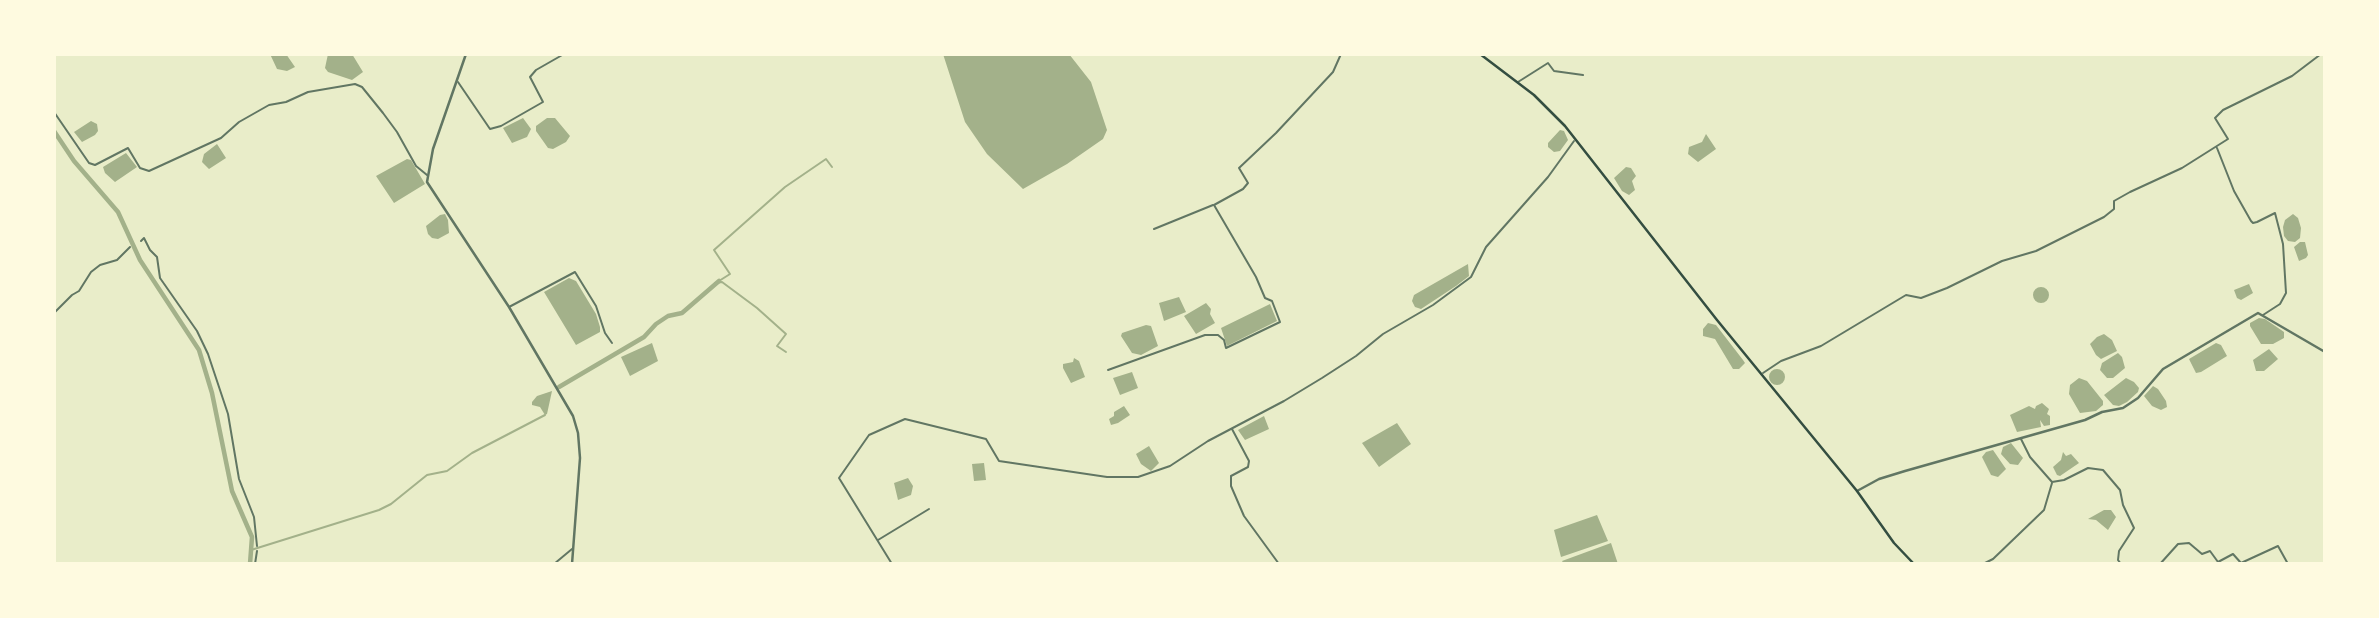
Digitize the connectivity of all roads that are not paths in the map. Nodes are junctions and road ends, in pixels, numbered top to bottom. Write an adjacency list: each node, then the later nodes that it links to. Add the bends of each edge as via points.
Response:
1 (466, 54): 7 (street)
2 (564, 54): 7 (street, via 530,77 543,102 490,129)
3 (1341, 54): 13 (street, via 1333,72 1238,168 1248,183 1243,189)
4 (1480, 54): 8 (main road)
5 (2321, 54): 11 (street, via 2292,76 2223,110 2215,118 2229,138)
6 (1583, 75): 8 (street, via 1554,71 1548,63)
7 (458, 81): 12 (street)
8 (1518, 82): 10 (main road)
9 (54, 113): 12 (street, via 89,163 95,165 128,148 140,168 149,171 221,138 269,105 355,84 397,131 416,166)
10 (1574, 140): 23 (main road); 24 (street, via 1486,247 1471,277 1322,378)
11 (2217, 147): 19 (street, via 2251,221 2275,213 2283,244 2286,293 2280,304); 23 (street, via 2114,201 2114,209 2104,217 2075,232 1921,298 1906,295 1821,346)
12 (428, 175): 17 (street, via 427,182)
13 (1214, 205): 14 (street); 22 (street, via 1280,322 1226,348 1218,335 1205,335)
14 (1154, 229)
15 (141, 240): 30 (street, via 144,238 157,257 160,278 208,354 228,414)
16 (130, 247): 18 (street, via 117,260 94,269 79,291)
17 (509, 307): 20 (street, via 575,272); 31 (street, via 567,404 578,433)
18 (54, 313)
19 (2262, 316): 21 (street); 25 (street, via 2258,313 2163,369 2123,408)
20 (612, 343)
21 (2325, 352)
22 (1108, 370)
23 (1762, 373): 27 (main road)
24 (1232, 428): 29 (street, via 1170,466 1138,477 1107,477 999,461 986,439 905,419 869,435 839,478); 37 (street, via 1249,461 1248,467 1231,476 1231,486 1244,516)
25 (2021, 438): 26 (street, via 2030,457); 27 (street, via 1878,479)
26 (2052, 482): 39 (street, via 2044,510); 40 (street, via 2088,468 2103,470 2120,490 2134,528 2119,551)
27 (1857, 491): 38 (main road)
28 (929, 509): 29 (street)
29 (877, 540): 36 (street)
30 (257, 546)
31 (572, 549): 34 (street); 35 (street)
32 (257, 551): 33 (street)
33 (255, 564)
34 (554, 564)
35 (572, 564)
36 (892, 564)
37 (1279, 564)
38 (1914, 564)
39 (1983, 564)
40 (2121, 564)
41 (2160, 564): 42 (street, via 2178,544 2189,544 2202,554 2210,551 2218,562 2233,554 2241,563 2278,546)
42 (2288, 564)

